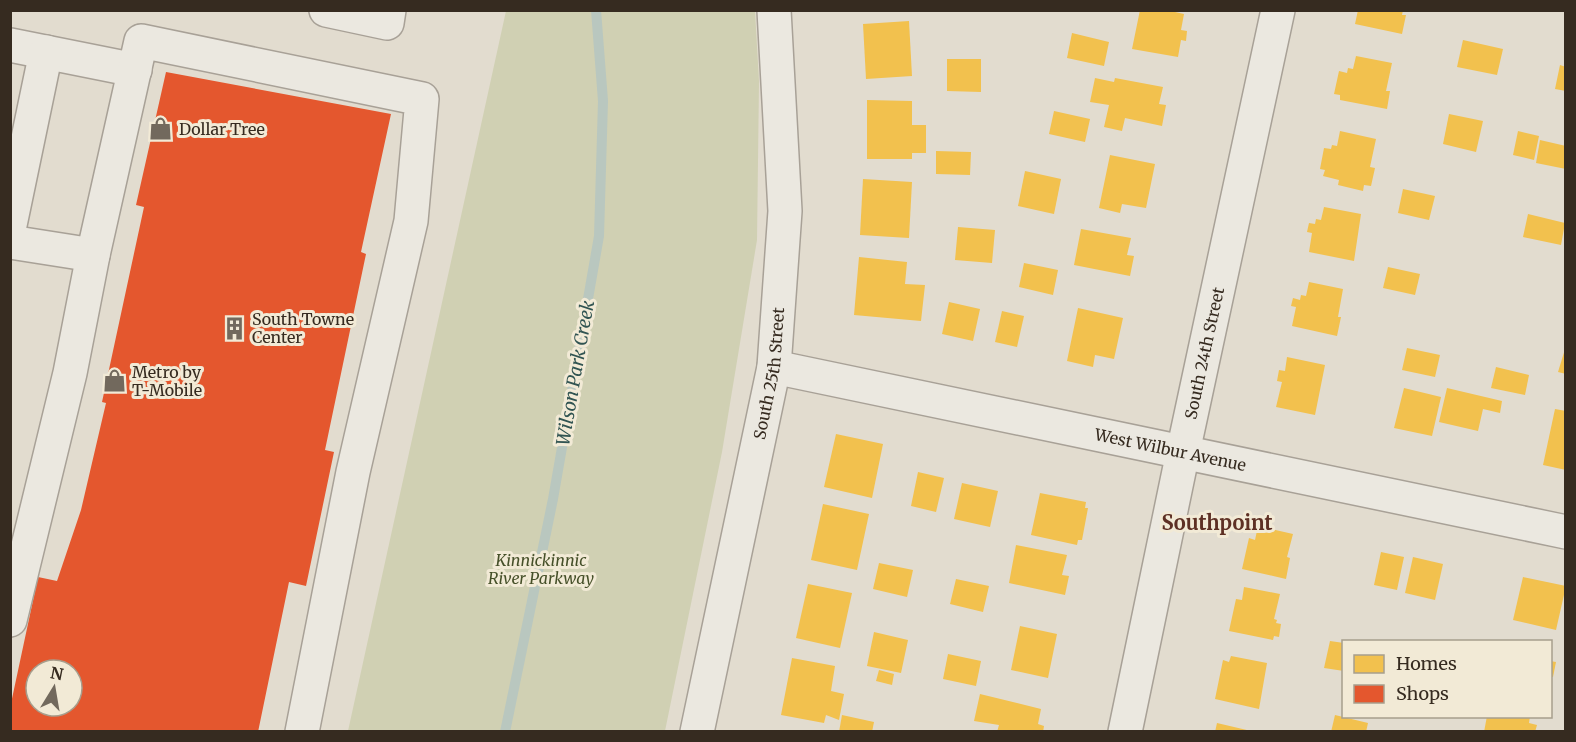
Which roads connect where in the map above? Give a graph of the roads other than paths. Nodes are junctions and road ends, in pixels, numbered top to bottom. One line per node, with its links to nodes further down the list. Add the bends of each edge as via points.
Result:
1 (326, 10): 2 (street, via 387,23)
2 (389, 10)
3 (774, 10): 11 (street, South 25th Street, via 786,210)
4 (1278, 10): 12 (street, South 24th Street)
5 (10, 45): 6 (street)
6 (46, 52): 7 (street); 8 (street)
7 (135, 70): 10 (street); 15 (street, via 141,41 422,99 411,221 353,472)
8 (10, 225)
9 (10, 242): 10 (street)
10 (93, 255): 14 (street, via 70,373)
11 (774, 367): 12 (street, West Wilbur Avenue); 16 (street, South 25th Street)
12 (1183, 452): 13 (street, West Wilbur Avenue); 17 (street, South 24th Street)
13 (1566, 532)
14 (10, 620)
15 (302, 732)
16 (698, 732)
17 (1125, 732)

